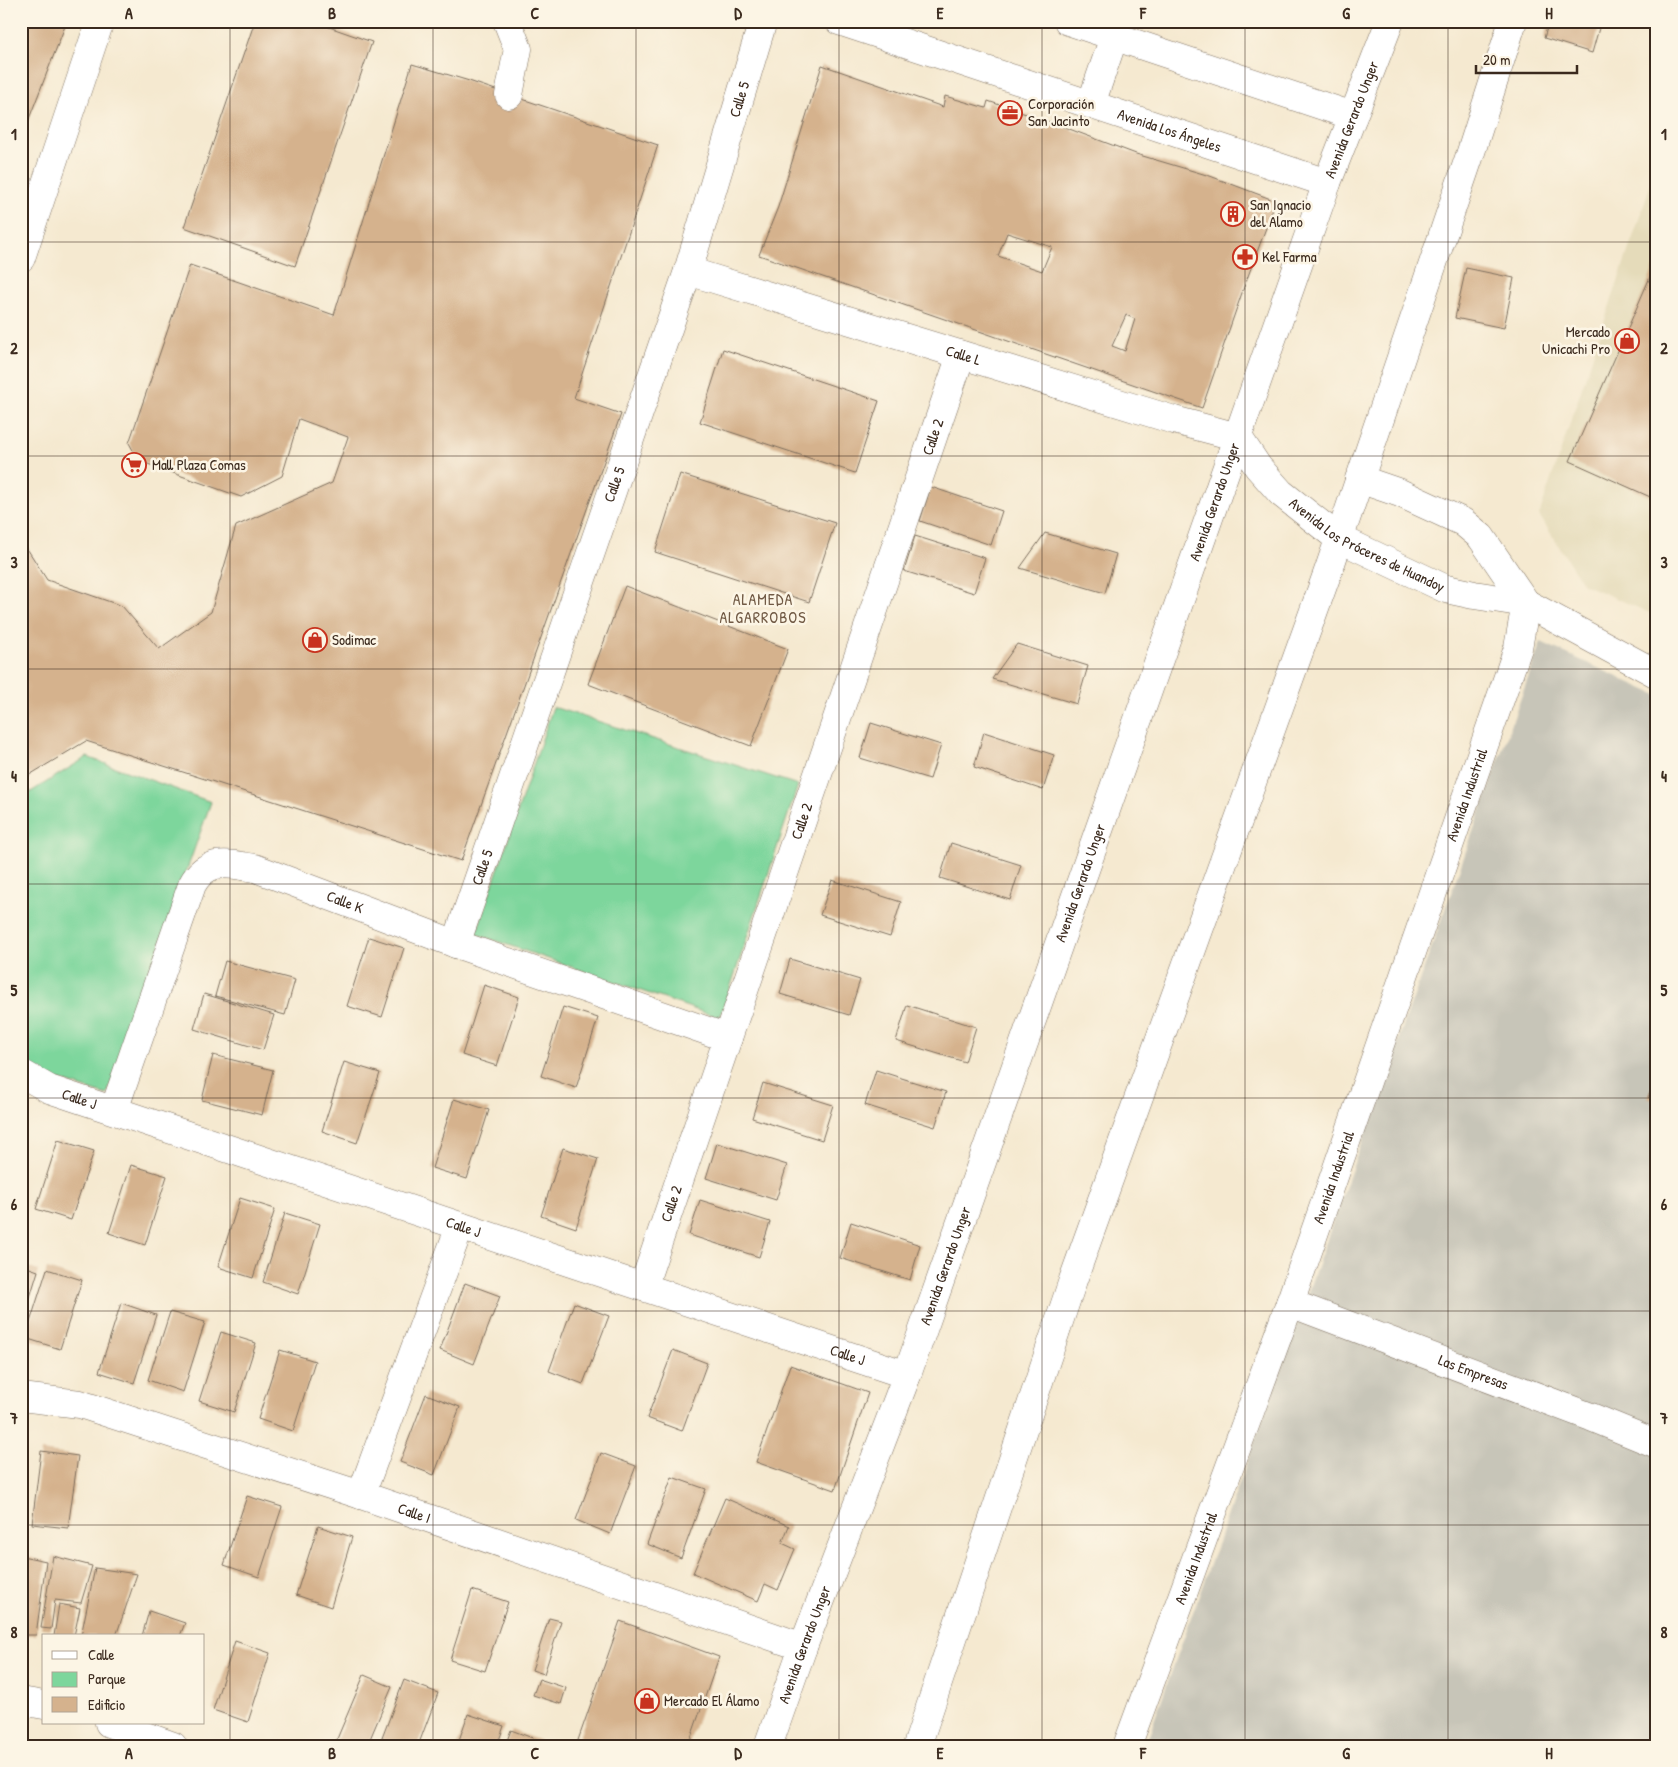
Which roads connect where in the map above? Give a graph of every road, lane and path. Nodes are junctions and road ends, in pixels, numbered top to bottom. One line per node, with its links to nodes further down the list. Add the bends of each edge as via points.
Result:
1 (100, 21): 13 (street)
2 (507, 21): 9 (street, via 518,49)
3 (763, 21): 14 (street, Calle 5)
4 (839, 21): 10 (street, Avenida Los Ángeles)
5 (1068, 21): 8 (street)
6 (1390, 21): 11 (street, Avenida Gerardo Unger)
7 (1513, 21): 17 (street)
8 (1114, 37): 10 (street); 11 (street)
9 (509, 95)
10 (1091, 104): 12 (street, Avenida Los Ángeles)
11 (1353, 116): 12 (street, Avenida Gerardo Unger)
12 (1327, 183): 16 (street, Avenida Gerardo Unger)
13 (21, 258)
14 (688, 271): 15 (street, Calle L); 21 (street, Calle 5)
15 (961, 355): 16 (street, Calle L); 22 (street, Calle 2)
16 (1238, 437): 18 (street, Avenida Los Próceres de Huandoy, via 1281,493); 28 (street, Avenida Gerardo Unger)
17 (1359, 479): 18 (street); 19 (street, Avenida Los Próceres de Huandoy, via 1400,493 1463,522 1482,537)
18 (1350, 544): 19 (street, Avenida Los Próceres de Huandoy, via 1446,589); 40 (street, via 1320,594 1077,1270)
19 (1526, 604): 20 (street, Avenida Los Próceres de Huandoy); 27 (street, Avenida Industrial, via 1518,648)
20 (1657, 674)
21 (456, 944): 22 (street, Calle K); 24 (street, Calle K, via 254,868 226,863 212,865 198,873 192,885)
22 (728, 1038): 26 (street, Calle 2)
23 (21, 1073): 24 (street, Calle J, via 49,1089)
24 (114, 1110): 25 (street, Calle J)
25 (460, 1226): 26 (street, Calle J); 33 (street)
26 (643, 1287): 28 (street, Calle J)
27 (1290, 1303): 32 (street, Las Empresas); 41 (street, Avenida Industrial)
28 (907, 1375): 34 (street, Avenida Gerardo Unger)
29 (21, 1385): 31 (street)
30 (21, 1397): 31 (street, Calle I)
31 (80, 1404): 33 (street, Calle I)
32 (1657, 1444)
33 (361, 1495): 34 (street, Calle I)
34 (803, 1647): 39 (street, Avenida Gerardo Unger)
35 (21, 1701): 36 (street)
36 (42, 1705)
37 (112, 1724): 38 (street)
38 (173, 1746)
39 (768, 1746)
40 (917, 1746)
41 (1127, 1746)

